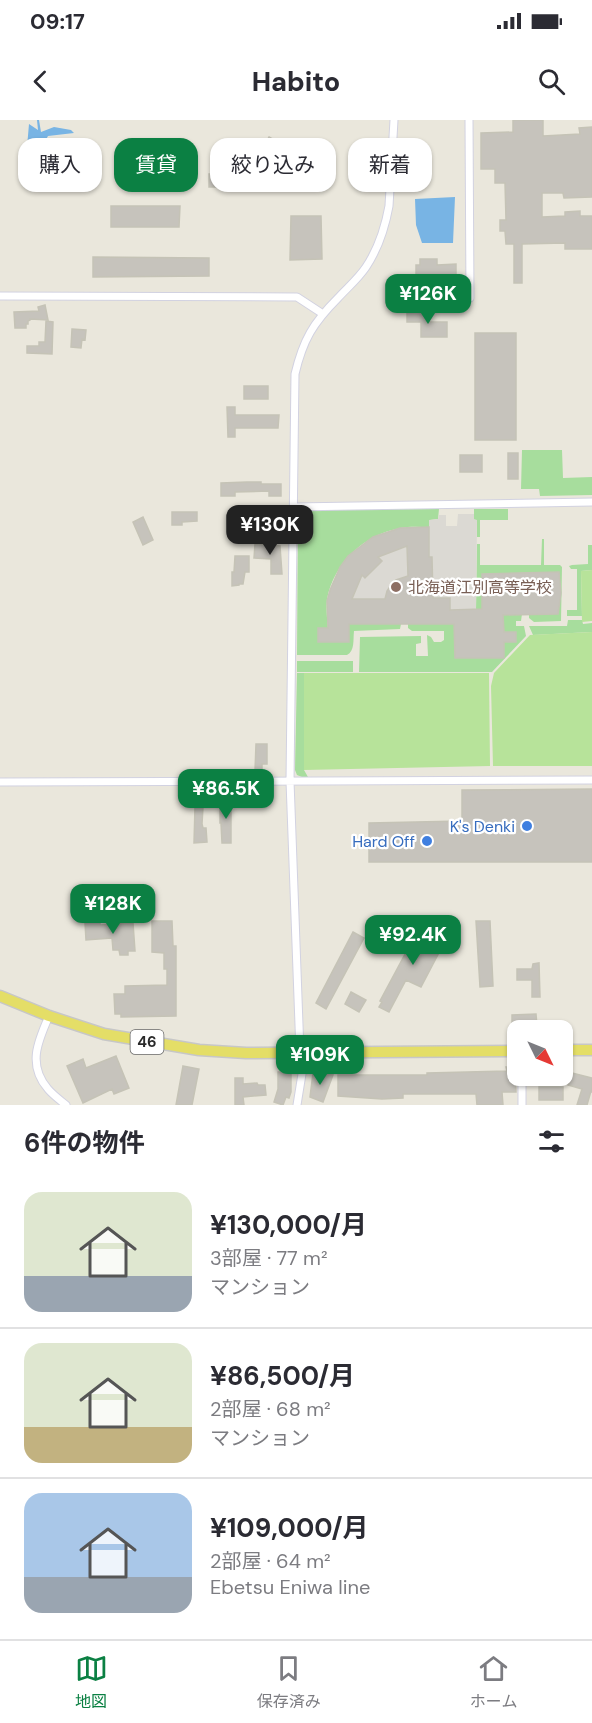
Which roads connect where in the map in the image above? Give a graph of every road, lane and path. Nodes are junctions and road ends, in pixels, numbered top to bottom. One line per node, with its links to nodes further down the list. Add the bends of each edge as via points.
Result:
1 (394, 120): 5 (street, via 389,206 380,240 356,280)
2 (469, 120): 4 (street)
3 (0, 296): 5 (street, via 297,297)
4 (470, 298)
5 (323, 314): 7 (street, via 301,350 295,374)
6 (592, 502): 7 (street)
7 (294, 507): 9 (street)
8 (592, 780): 9 (street)
9 (290, 781): 10 (street); 16 (street)
10 (0, 782)
11 (0, 996): 12 (main road, 46)
12 (49, 1016): 16 (main road, 46, via 104,1034 198,1050); 18 (street, via 37,1043 35,1061 47,1088)
13 (573, 1050): 14 (main road)
14 (592, 1050)
15 (507, 1051): 16 (main road, 46)
16 (300, 1052): 19 (street, via 302,1074)
17 (522, 1086): 20 (street)
18 (66, 1105)
19 (297, 1105)
20 (522, 1105)

